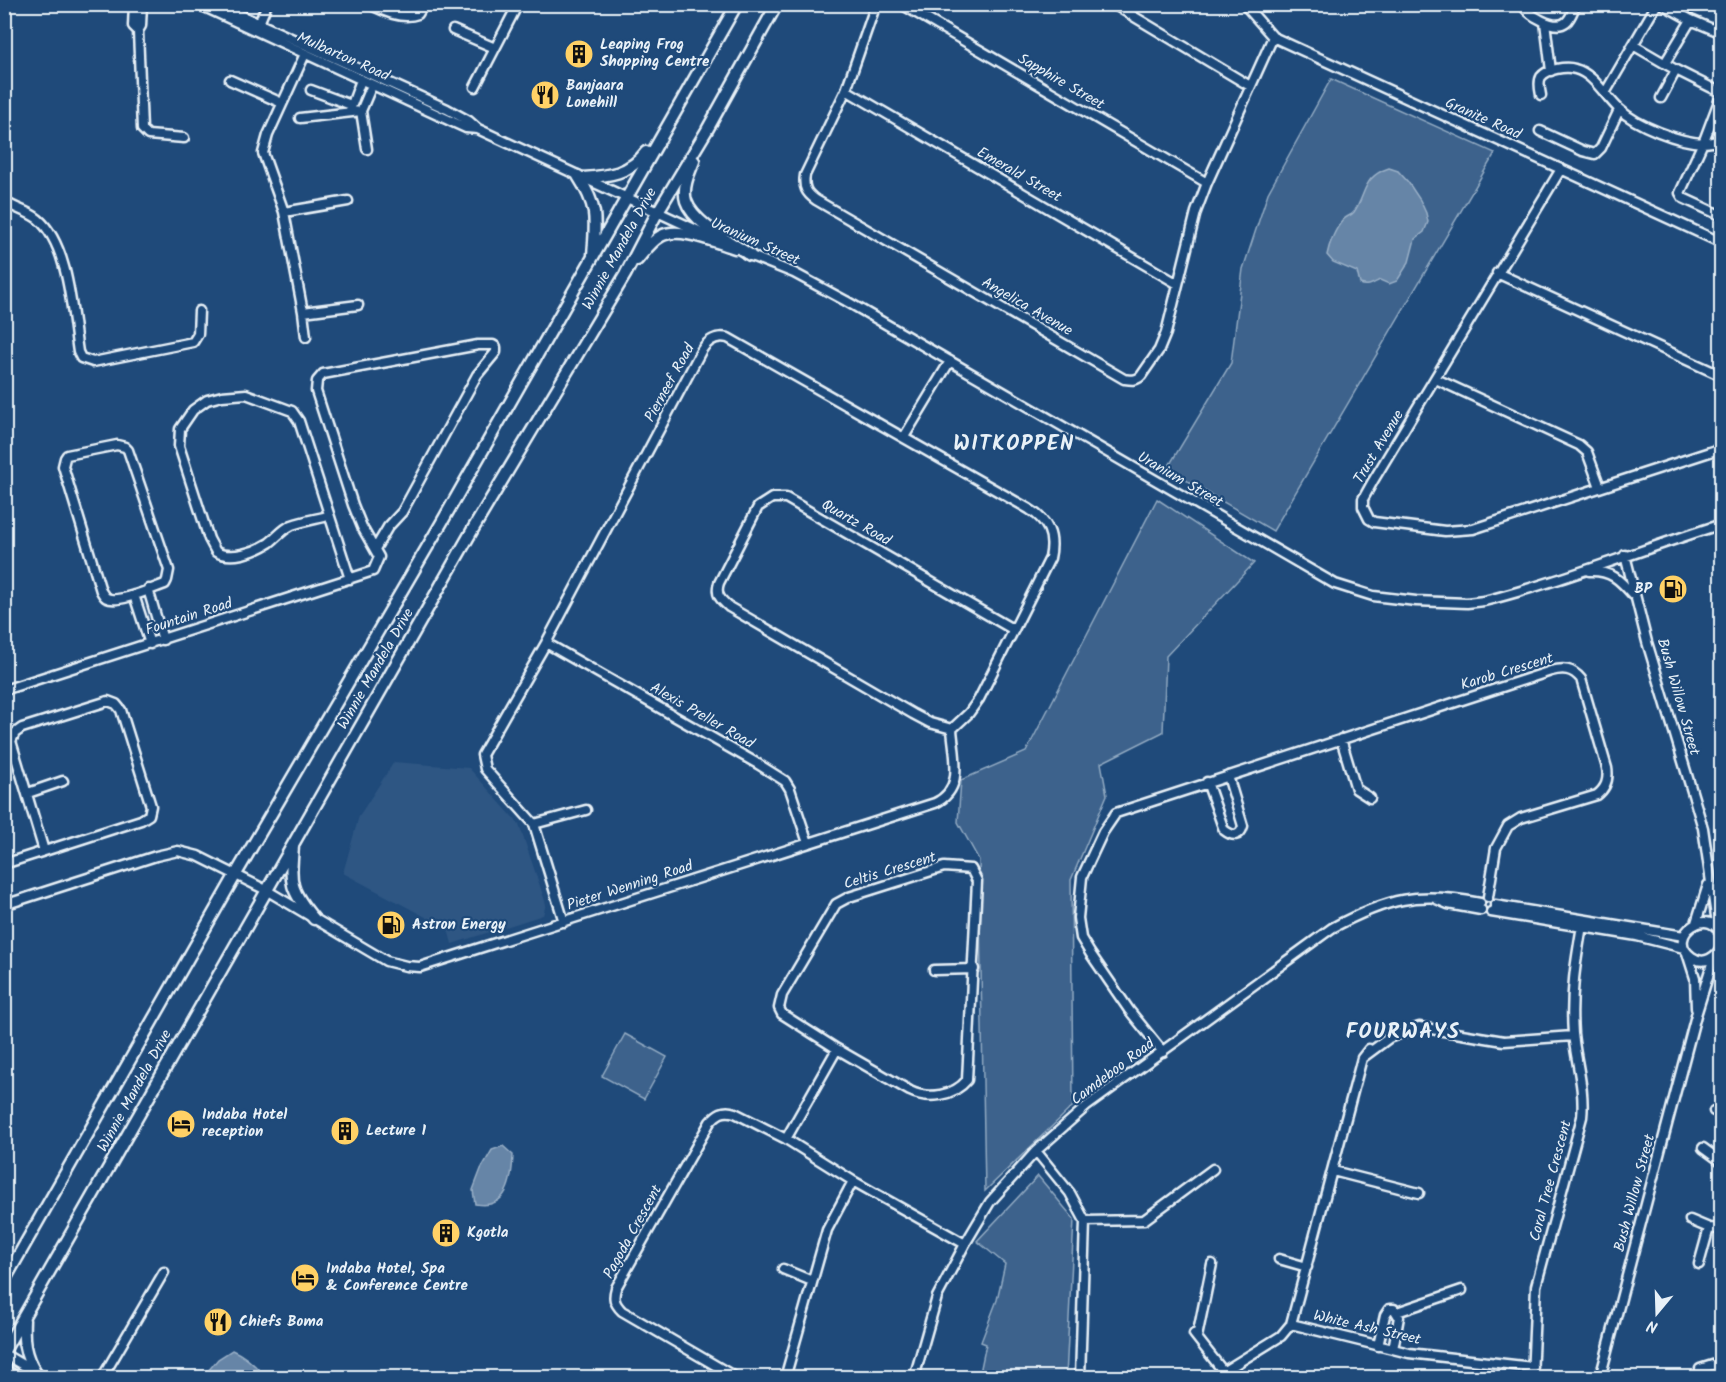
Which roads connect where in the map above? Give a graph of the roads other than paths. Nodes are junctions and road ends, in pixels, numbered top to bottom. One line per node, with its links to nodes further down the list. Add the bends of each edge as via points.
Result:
1 (134, 4): 23 (street, via 133,26)
2 (142, 4): 23 (street)
3 (198, 4): 21 (street, Mulbarton Road)
4 (216, 4): 21 (street, Mulbarton Road)
5 (267, 4): 21 (street)
6 (369, 4): 7 (street, via 409,17 418,14)
7 (424, 4)
8 (518, 4): 27 (street)
9 (736, 4): 48 (main road, Winnie Mandela Drive)
10 (777, 4): 50 (main road, Winnie Mandela Drive)
11 (876, 4): 38 (street, Angelica Avenue)
12 (901, 4): 59 (street, Sapphire Street)
13 (1113, 4): 35 (street)
14 (1244, 4): 25 (street, Granite Road)
15 (1522, 4): 20 (street)
16 (1576, 4): 20 (street, via 1563,24)
17 (1657, 4): 26 (street)
18 (1668, 6): 19 (street)
19 (1691, 20): 24 (street); 29 (street)
20 (1545, 22): 31 (street)
21 (257, 27): 28 (street, Mulbarton Road); 49 (street, Mulbarton Road, via 447,109)
22 (453, 30): 27 (street)
23 (138, 31): 52 (street, via 141,129 148,135)
24 (1722, 33)
25 (1274, 37): 35 (street, Angelica Avenue); 57 (street, Granite Road)
26 (1634, 45): 29 (street); 39 (street)
27 (495, 48): 36 (street)
28 (305, 54): 33 (street, Mulbarton Road); 43 (street)
29 (1665, 63): 30 (street)
30 (1676, 70): 40 (street); 42 (street)
31 (1551, 71): 39 (street, via 1567,67 1579,70); 41 (street, via 1540,78)
32 (230, 80): 43 (street)
33 (362, 80): 34 (street, Mulbarton Road); 44 (street)
34 (372, 85): 46 (street); 49 (street, Mulbarton Road, via 466,128)
35 (1250, 86): 59 (street, Angelica Avenue)
36 (475, 87)
37 (311, 90): 44 (street)
38 (846, 90): 72 (street, Emerald Street); 72 (street, Angelica Avenue, via 806,175 805,189 816,200 1124,379 1138,379 1159,350)
39 (1605, 93): 45 (street)
40 (1722, 93): 54 (street)
41 (1541, 95)
42 (1661, 98)
43 (282, 103): 63 (street, via 263,153)
44 (350, 109): 46 (street); 47 (street)
45 (1619, 110): 51 (street, via 1595,154); 54 (street, via 1673,137)
46 (361, 111): 56 (street)
47 (300, 118)
48 (667, 124): 58 (main road, via 642,158 629,168 610,176); 60 (main road, Winnie Mandela Drive)
49 (478, 129): 58 (street, Mulbarton Road)
50 (707, 130): 64 (main road, Winnie Mandela Drive); 68 (main road, via 690,171 686,200 704,223)
51 (1540, 131)
52 (184, 138)
53 (1717, 141): 54 (street); 55 (street)
54 (1702, 143): 65 (street, via 1680,193)
55 (1722, 146)
56 (367, 149)
57 (1561, 169): 66 (street, Granite Road); 70 (street, Trust Avenue)
58 (580, 177): 60 (street, Mulbarton Road); 69 (main road, via 595,209)
59 (1207, 183): 72 (street, Angelica Avenue)
60 (626, 198): 64 (street, Mulbarton Road); 69 (main road, Winnie Mandela Drive)
61 (4, 201): 74 (street, via 37,219 59,249 78,352 85,361 93,363 193,342 198,334)
62 (348, 201): 63 (street)
63 (284, 212): 75 (street)
64 (657, 213): 67 (street, Uranium Street); 71 (main road, Winnie Mandela Drive)
65 (1722, 216)
66 (1722, 243)
67 (735, 248): 68 (street, Uranium Street); 71 (main road, via 670,233 655,240)
68 (750, 255): 77 (street, Uranium Street, via 794,273)
69 (592, 258): 110 (main road, Winnie Mandela Drive)
70 (1497, 273): 78 (street); 79 (street, Trust Avenue)
71 (625, 275): 106 (main road, Winnie Mandela Drive, via 473,529)
72 (1178, 284)
73 (358, 305): 75 (street)
74 (199, 311)
75 (303, 312): 76 (street)
76 (306, 337)
77 (950, 362): 80 (street); 87 (street, Uranium Street, via 1343,588 1373,596 1467,603 1495,599)
78 (1722, 376)
79 (1436, 379): 82 (street, via 1579,445 1587,452); 82 (street, Trust Avenue, via 1363,499 1369,519 1445,531 1473,529)
80 (904, 437): 92 (street, Pierneef Road, via 1046,523 1053,540 1050,558); 94 (street, Pierneef Road, via 728,338 713,339 701,351)
81 (1722, 448): 82 (street, Trust Avenue)
82 (1600, 487)
83 (328, 516): 83 (street, via 299,421 292,411 246,394 222,396 200,404 180,429 179,446 216,552 228,556 254,549 292,525); 88 (street)
84 (1722, 524): 86 (street, Uranium Street)
85 (375, 549): 85 (street, via 353,505 316,391 317,381 323,374 493,345 496,352 473,383 402,513); 88 (street, Fountain Road, via 379,557 373,571)
86 (1625, 555): 87 (street, Uranium Street); 91 (street, Bush Willow Street)
87 (1582, 572): 91 (street, via 1615,575)
88 (350, 579): 93 (street, Fountain Road)
89 (148, 589): 90 (street); 90 (street, via 165,584 169,570 128,450 117,445 67,456 63,471 101,591 111,600); 93 (street)
90 (134, 595): 95 (street)
91 (1636, 597): 111 (street, Bush Willow Street, via 1703,828)
92 (1014, 630): 97 (street, Pierneef Road, via 974,707); 97 (street, Quartz Road, via 796,504 780,497 758,507 719,583 719,597 729,607 913,714)
93 (163, 640): 95 (street, Fountain Road)
94 (546, 642): 105 (street, Pierneef Road, via 482,755 485,769); 107 (street, Alexis Preller Road, via 785,781)
95 (150, 644): 96 (street, Fountain Road)
96 (4, 690)
97 (952, 729): 107 (street, Pieter Wenning Road, via 956,782 945,798)
98 (1341, 740): 99 (street, Karob Crescent); 103 (street, via 1356,789); 113 (street, Karob Crescent, via 1551,671 1567,669 1581,679 1608,781 1597,795 1521,818 1508,826 1496,848)
99 (1228, 776): 101 (street, Karob Crescent); 101 (street, via 1243,826 1237,835 1224,830)
100 (63, 781): 102 (street)
101 (1207, 782): 130 (street, Karob Crescent, via 1116,813 1093,851 1081,885 1081,938)
102 (28, 793): 108 (street); 108 (street, via 11,741 15,733 108,701 116,704 151,806 149,815)
103 (1370, 798)
104 (586, 810): 105 (street)
105 (534, 824): 118 (street, Pierneef Road)
106 (293, 843): 112 (main road, Winnie Mandela Drive); 117 (main road, via 290,879 299,902)
107 (808, 843): 118 (street, Pieter Wenning Road)
108 (44, 851): 109 (street)
109 (4, 864)
110 (236, 874): 112 (street, Pieter Wenning Road); 114 (street, Pieter Wenning Road, via 178,851); 150 (main road, Winnie Mandela Drive)
111 (1709, 882): 119 (street, Bush Willow Street); 121 (street, Bush Willow Street)
112 (266, 891): 117 (street, Pieter Wenning Road); 154 (main road, Winnie Mandela Drive)
113 (1488, 897): 115 (street); 116 (street, via 1493,899)
114 (4, 905)
115 (1481, 906): 116 (street, via 1486,913); 130 (street, Camdeboo Road, via 1421,897 1364,910 1332,928)
116 (1493, 909): 120 (street)
117 (314, 919): 118 (street, Pieter Wenning Road, via 386,961 414,967)
118 (564, 922)
119 (1696, 923): 121 (street, via 1708,923); 122 (street)
120 (1582, 924): 122 (street); 123 (street); 128 (street, Coral Tree Crescent, via 1571,996)
121 (1721, 935)
122 (1684, 936): 123 (street, Bush Willow Street)
123 (1686, 950): 124 (street, via 1703,961); 127 (street, Bush Willow Street, via 1695,978)
124 (1719, 951): 127 (street, Bush Willow Street)
125 (974, 969): 126 (street); 129 (street, Celtis Crescent, via 967,1080 962,1086 939,1095 922,1096); 129 (street, Celtis Crescent, via 977,881 971,869 931,870 842,900 831,910 782,995 779,1008 782,1014)
126 (934, 970)
127 (1696, 1015): 173 (street, Bush Willow Street)
128 (1573, 1036): 136 (street, via 1504,1041 1419,1027 1389,1038 1362,1058); 160 (street, Coral Tree Crescent, via 1583,1096 1582,1117 1536,1286)
129 (837, 1049): 131 (street)
130 (1162, 1052): 133 (street, Camdeboo Road, via 1088,1106)
131 (786, 1139): 137 (street); 167 (street, Pagoda Crescent, via 735,1113 717,1114 616,1288 615,1304 622,1311)
132 (1703, 1148): 134 (street)
133 (1036, 1151): 140 (street, via 1070,1193); 143 (street, Camdeboo Road, via 990,1203)
134 (1722, 1162)
135 (1213, 1169): 140 (street, via 1144,1220)
136 (1333, 1172): 138 (street); 147 (street)
137 (854, 1181): 143 (street); 151 (street, via 827,1230)
138 (1419, 1193)
139 (1690, 1220): 141 (street)
140 (1085, 1221): 170 (street)
141 (1709, 1228): 142 (street); 146 (street)
142 (1722, 1229)
143 (965, 1244): 169 (street, Camdeboo Road, via 937,1298)
144 (1279, 1259): 147 (street)
145 (1212, 1264): 163 (street, via 1195,1335)
146 (1699, 1264)
147 (1307, 1267): 155 (street)
148 (783, 1269): 151 (street)
149 (164, 1272): 166 (street)
150 (4, 1281)
151 (812, 1281): 168 (street)
152 (1462, 1290): 153 (street)
153 (1397, 1312): 156 (street, via 1389,1309 1386,1313); 157 (street)
154 (24, 1316): 158 (main road, Winnie Mandela Drive); 164 (main road, via 25,1354)
155 (1291, 1324): 156 (street, White Ash Street); 163 (street, White Ash Street, via 1281,1336)
156 (1378, 1346): 157 (street, White Ash Street)
157 (1393, 1349): 160 (street, White Ash Street)
158 (4, 1353): 164 (street)
159 (1722, 1362): 162 (street)
160 (1533, 1367): 172 (street, Coral Tree Crescent)
161 (4, 1369): 165 (street)
162 (1700, 1369)
163 (1223, 1371): 171 (street, White Ash Street)
164 (40, 1375)
165 (19, 1377)
166 (102, 1377)
167 (737, 1377)
168 (785, 1377)
169 (914, 1377)
170 (1080, 1377)
171 (1213, 1377)
172 (1532, 1377)
173 (1600, 1377)

